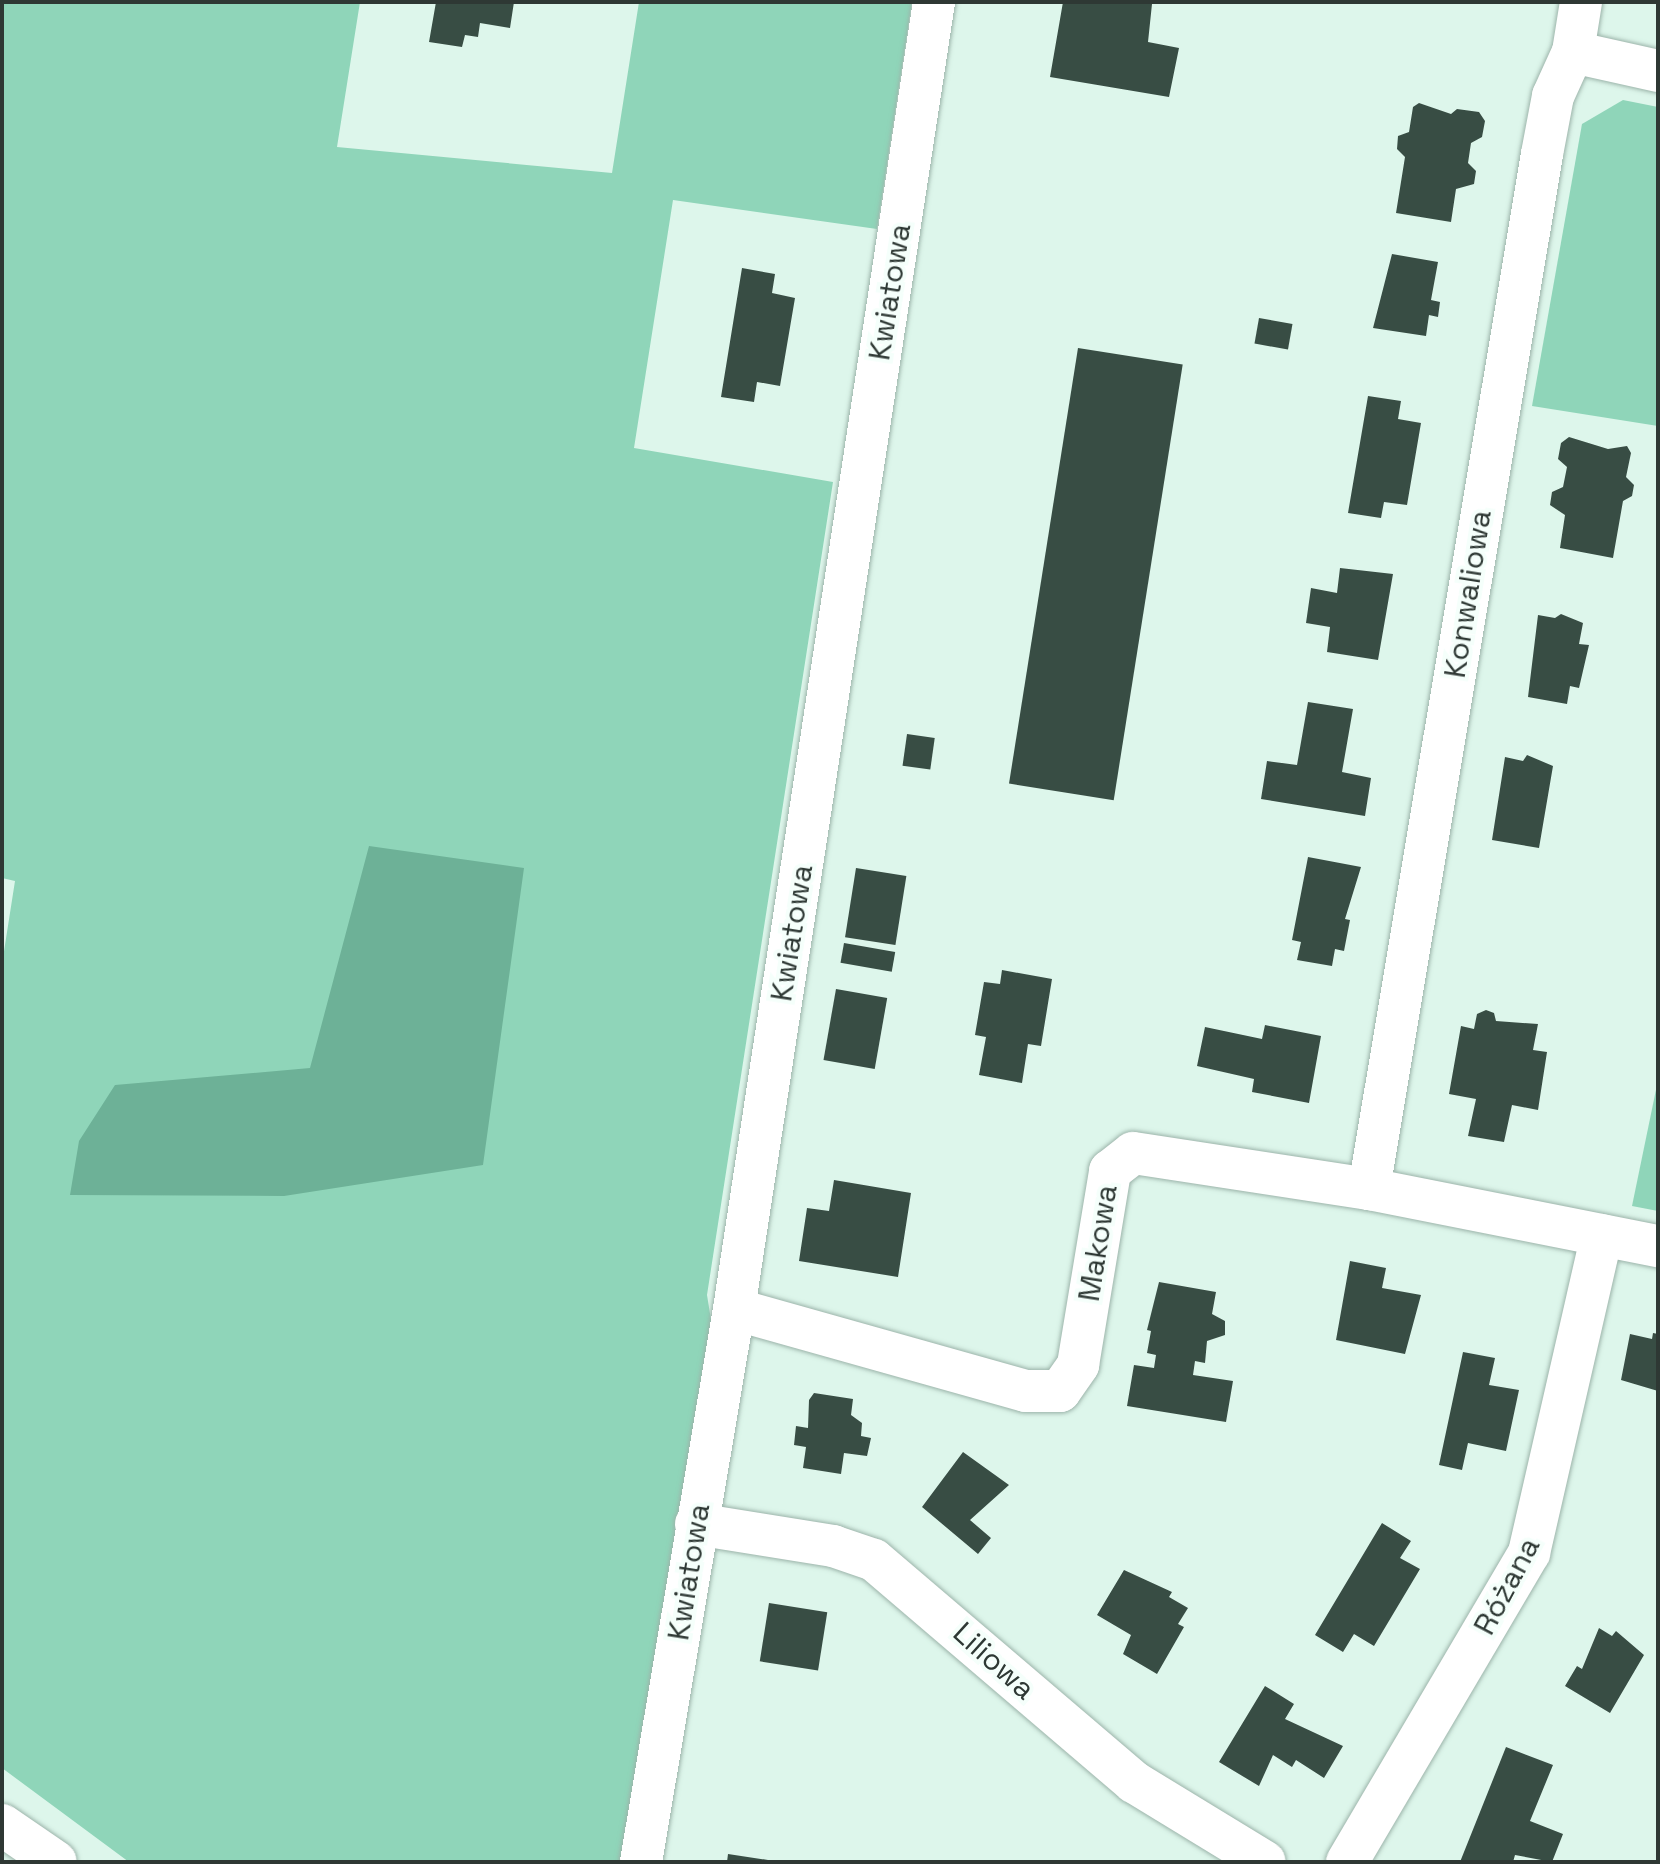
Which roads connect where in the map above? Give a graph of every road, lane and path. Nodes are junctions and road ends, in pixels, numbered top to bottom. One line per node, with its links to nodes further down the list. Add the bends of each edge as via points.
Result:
1 (934, 2): 8 (street, Kwiatowa)
2 (1581, 2): 3 (street, Konwaliowa)
3 (1573, 52): 4 (street); 5 (street, Konwaliowa, via 1553,96 1542,154)
4 (1658, 71)
5 (1369, 1189): 6 (street, Makowa); 8 (street, Makowa, via 1146,1153 1118,1159 1110,1171 1078,1365 1060,1391 1044,1394)
6 (1602, 1235): 7 (street, Makowa); 14 (street, Różana, via 1529,1553)
7 (1658, 1246)
8 (734, 1309): 9 (street, Kwiatowa)
9 (696, 1524): 12 (street, Kwiatowa); 13 (street, Liliowa, via 833,1546 874,1560 1134,1782)
10 (2, 1825): 11 (street)
11 (56, 1862)
12 (641, 1862)
13 (1265, 1862)
14 (1347, 1862)

